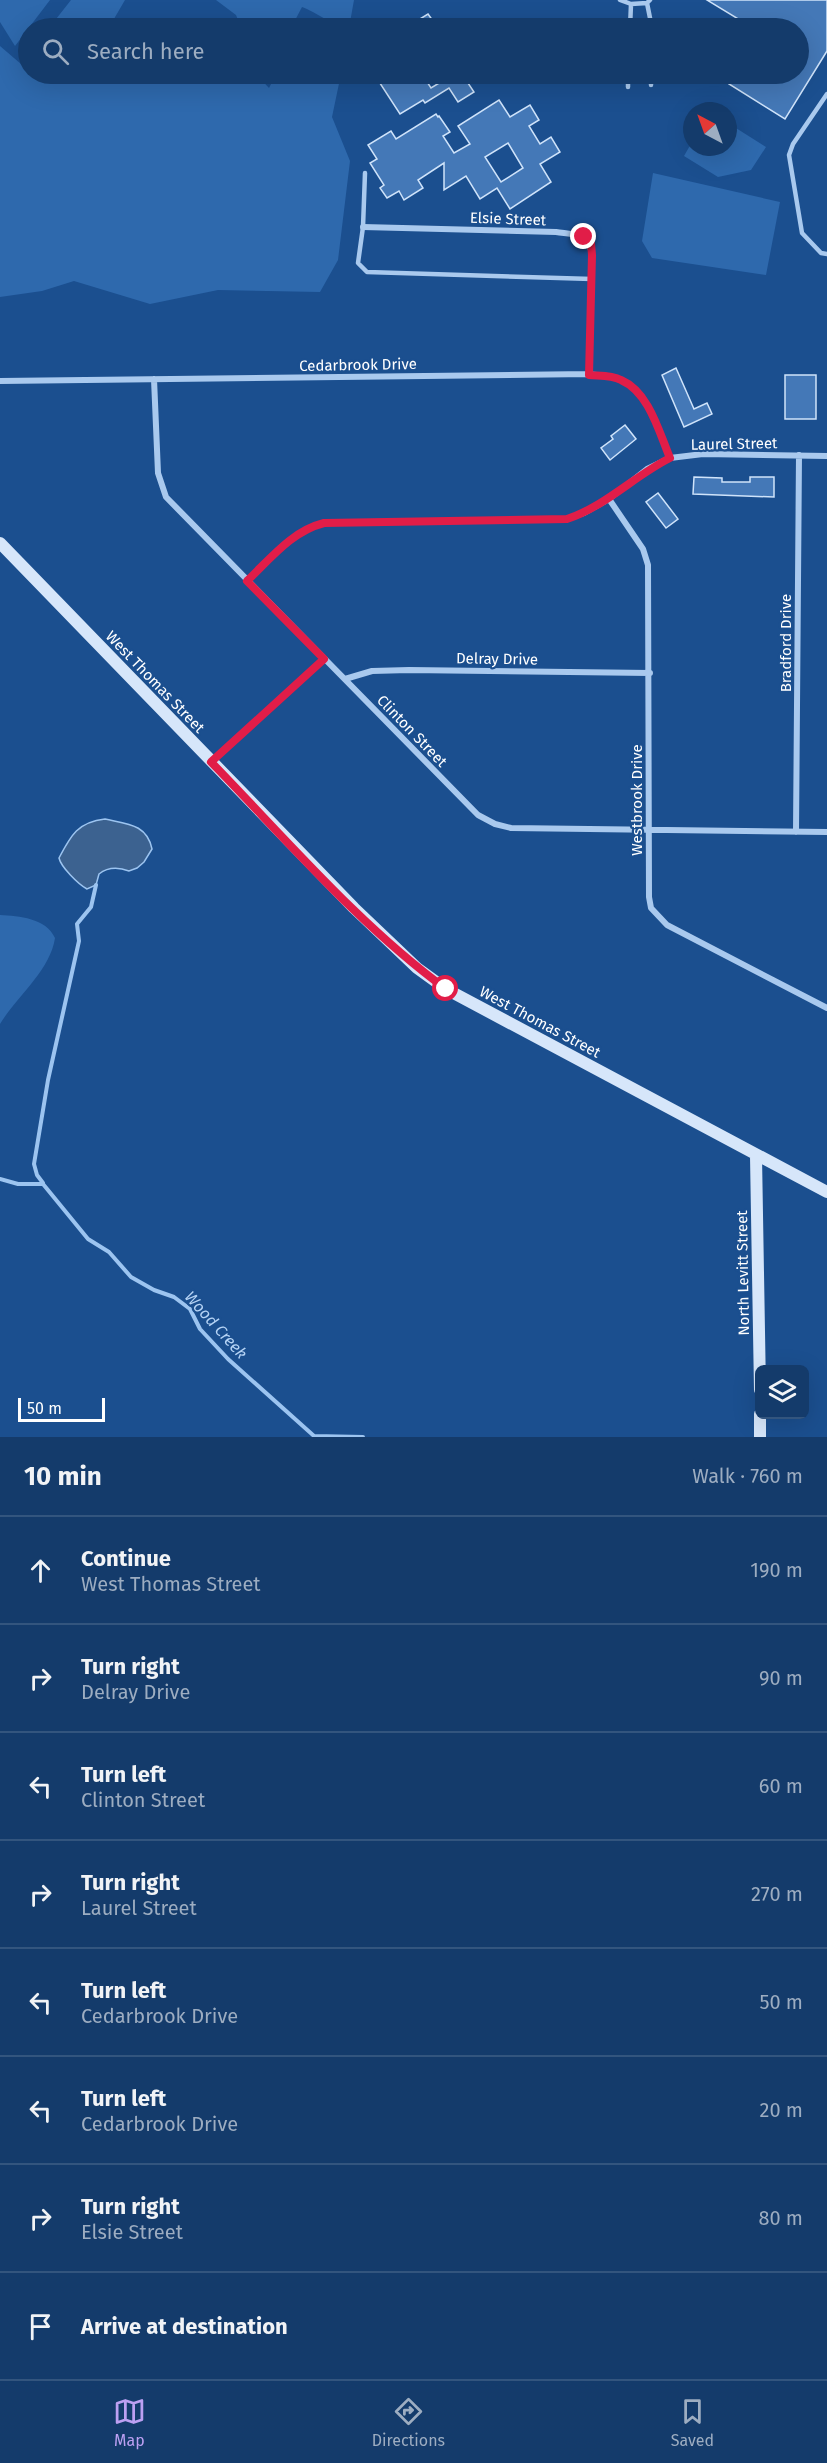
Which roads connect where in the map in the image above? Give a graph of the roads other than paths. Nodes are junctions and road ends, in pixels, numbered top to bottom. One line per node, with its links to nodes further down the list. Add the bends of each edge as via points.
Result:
1 (620, 0): 3 (lane)
2 (648, 2): 3 (lane); 5 (lane)
3 (632, 4): 4 (lane)
4 (631, 18)
5 (650, 18)
6 (827, 94): 9 (lane, via 789,155 802,233 821,254)
7 (365, 173): 8 (lane)
8 (363, 226): 10 (street, Elsie Street, via 578,235 591,243); 10 (lane, via 358,262 367,272)
9 (827, 254)
10 (592, 279): 11 (street, Elsie Street)
11 (589, 375): 12 (street, Cedarbrook Drive); 16 (street, Cedarbrook Drive, via 613,377 630,385 650,410)
12 (154, 379): 13 (street, Cedarbrook Drive); 19 (street, Clinton Street, via 158,473 166,497)
13 (0, 381)
14 (799, 455): 15 (street, Laurel Street); 16 (street, Laurel Street, via 703,454); 25 (street, Bradford Drive)
15 (827, 456)
16 (670, 458): 17 (street, Laurel Street, via 647,469)
17 (609, 499): 19 (street, Laurel Street, via 584,513 553,521 324,523 295,536); 21 (street, Westbrook Drive, via 648,565)
18 (0, 543): 23 (street, West Thomas Street)
19 (247, 581): 20 (street, Clinton Street)
20 (324, 659): 22 (street, Clinton Street); 23 (street)
21 (650, 673): 22 (street, Delray Drive, via 400,670 372,671); 24 (street, Westbrook Drive)
22 (345, 679): 24 (street, Clinton Street, via 478,815 495,824 511,828)
23 (211, 762): 28 (street, West Thomas Street, via 354,908 417,968 446,989)
24 (648, 830): 25 (street, Clinton Street); 27 (street, Westbrook Drive, via 649,897 658,918)
25 (796, 832): 26 (street, Clinton Street)
26 (827, 832)
27 (827, 1008)
28 (756, 1156): 29 (street, West Thomas Street); 30 (street, North Levitt Street)
29 (827, 1192)
30 (759, 1365)
31 (760, 1419): 32 (street)
32 (760, 1437)

